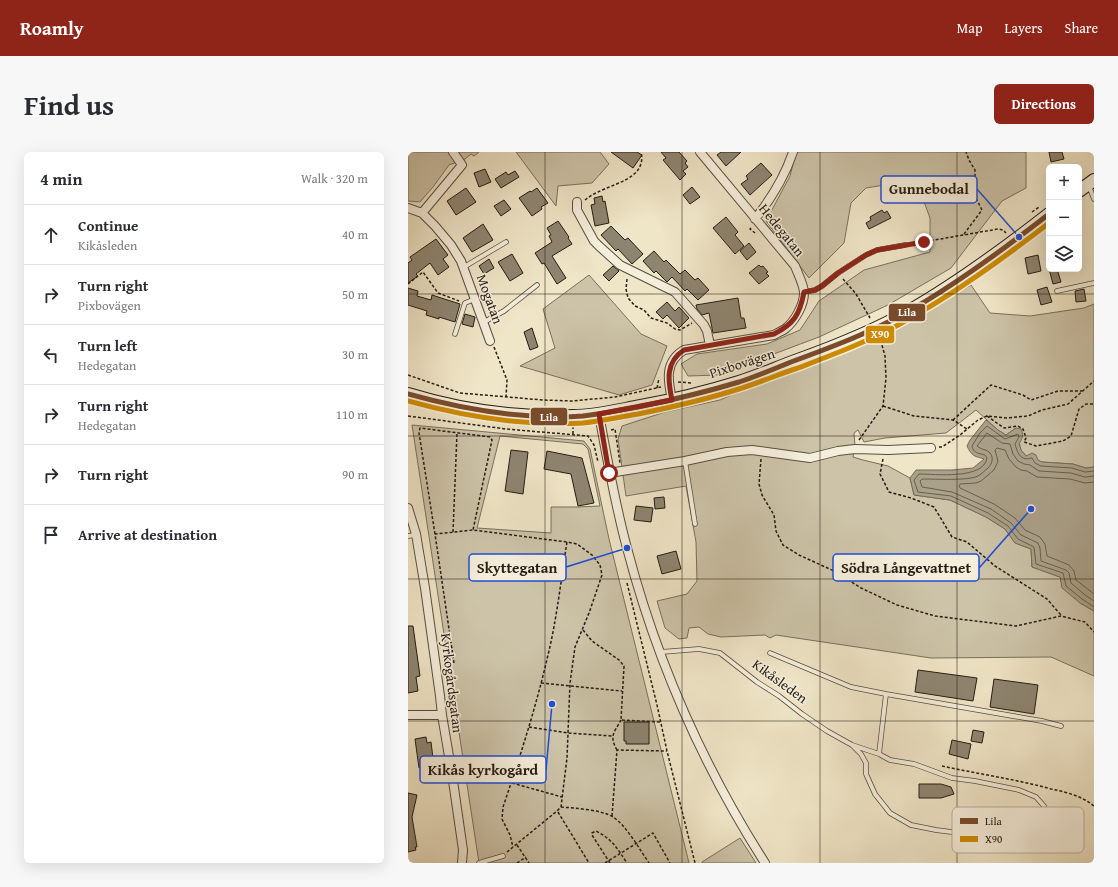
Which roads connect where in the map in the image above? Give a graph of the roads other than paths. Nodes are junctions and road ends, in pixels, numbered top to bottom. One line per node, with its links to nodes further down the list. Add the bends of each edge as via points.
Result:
1 (453, 152): 8 (street, via 462,165)
2 (700, 152): 10 (street, Hedegatan)
3 (793, 152): 10 (street, via 783,177)
4 (1087, 185): 5 (lane)
5 (1094, 199)
6 (577, 202): 22 (street, via 577,210 594,240 620,265 675,292 704,325)
7 (408, 208): 8 (street, Mogatan)
8 (422, 213): 13 (street, Mogatan, via 452,245)
9 (1046, 216): 24 (street, Pixbovägen, via 981,266 907,312 875,328 739,382)
10 (755, 219): 17 (street, Hedegatan, via 795,266)
11 (506, 242): 13 (lane, Mogatan)
12 (905, 245): 17 (lane, via 877,250 855,261 822,286)
13 (464, 267): 18 (street, Mogatan)
14 (1094, 283): 16 (lane)
15 (538, 285): 19 (lane, via 504,311)
16 (1057, 291)
17 (804, 292): 22 (street, via 800,310 785,329 769,336)
18 (476, 299): 19 (street, Mogatan); 20 (lane, via 465,303)
19 (484, 322): 21 (street, Mogatan)
20 (455, 334)
21 (490, 341)
22 (710, 345): 24 (street, via 684,350 672,360 668,380)
23 (408, 394): 25 (street, Pixbovägen, via 439,403 495,412 565,416)
24 (672, 400): 25 (street, Pixbovägen)
25 (599, 414): 28 (street)
26 (931, 448): 27 (street, via 861,449 838,451 810,458 752,450 727,452)
27 (685, 461): 28 (street); 30 (lane)
28 (609, 473): 32 (street, via 627,548)
29 (408, 508): 31 (street, Kyrkogårdsgatan)
30 (695, 524)
31 (412, 535): 36 (street, Kyrkogårdsgatan, via 432,635)
32 (661, 652): 38 (lane, Kikåsleden, via 699,649 720,653 802,714); 45 (street, via 705,756 743,829)
33 (770, 652): 34 (lane, via 851,686)
34 (886, 694): 37 (lane); 39 (lane)
35 (408, 715): 36 (street)
36 (442, 715): 43 (street, Kyrkogårdsgatan, via 463,850)
37 (1061, 726)
38 (852, 745): 39 (lane, Kikåsleden); 41 (lane, Kikåsleden, via 866,763 866,774 875,794 890,813 911,825)
39 (879, 754): 40 (lane, Kikåsleden, via 890,760 914,764 952,778 1012,789 1036,798)
40 (1044, 807)
41 (952, 832)
42 (503, 856): 44 (lane)
43 (462, 863)
44 (480, 863)
45 (765, 863)

